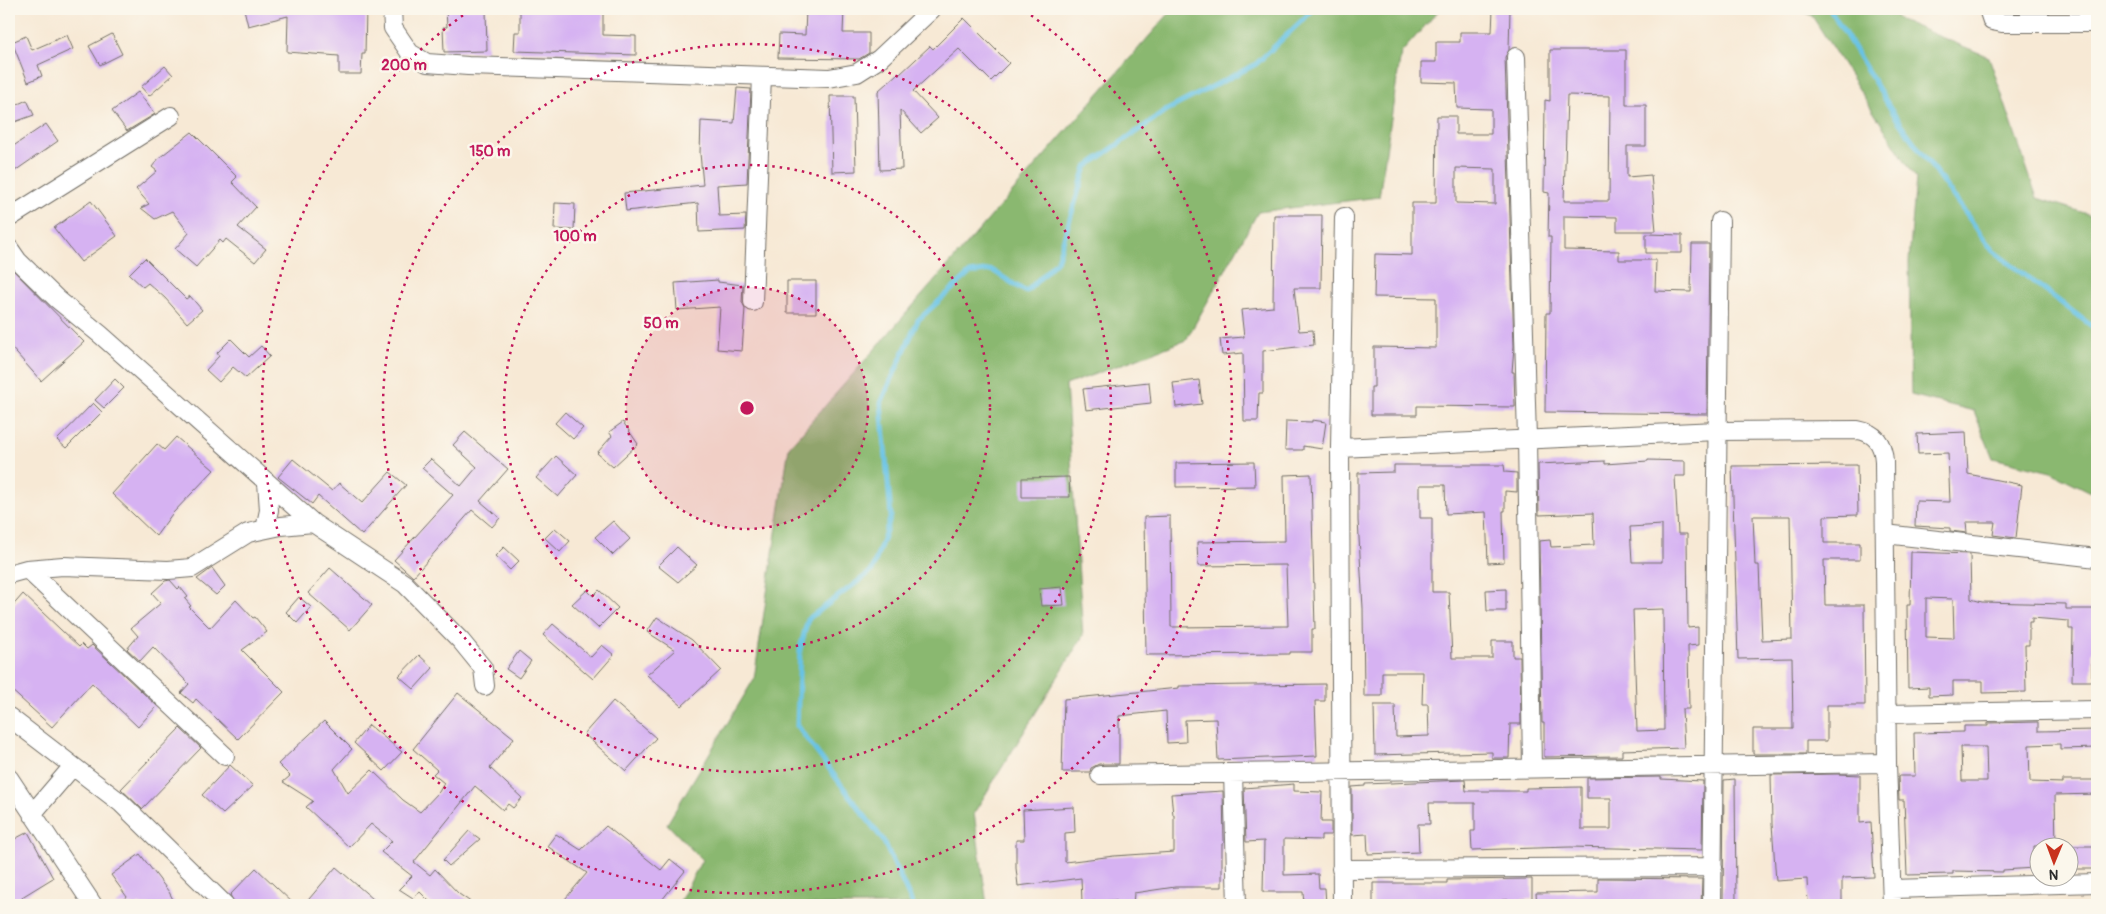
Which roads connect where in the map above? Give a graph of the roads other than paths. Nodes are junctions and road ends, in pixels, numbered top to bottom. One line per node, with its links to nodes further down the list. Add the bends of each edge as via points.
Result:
1 (392, 9): 6 (street, via 392,28 410,52 427,63)
2 (932, 9): 6 (street, via 879,59 857,73 829,78)
3 (1988, 9): 4 (street, via 1992,20 2002,23)
4 (2097, 22)
5 (1516, 57): 14 (street)
6 (762, 76): 12 (street)
7 (171, 116): 9 (street)
8 (1344, 217): 15 (street)
9 (9, 218)
10 (1720, 220): 13 (street)
11 (9, 248): 16 (street, via 56,298)
12 (753, 302)
13 (1717, 431): 14 (street); 19 (street, via 1868,432 1878,439 1884,450); 30 (street)
14 (1527, 438): 15 (street); 31 (street)
15 (1340, 448): 32 (street)
16 (267, 482): 17 (street); 18 (street, via 269,510)
17 (313, 523): 18 (street); 23 (street, via 405,584 483,668)
18 (265, 529): 21 (street, via 248,533 192,568 63,566)
19 (1885, 534): 20 (street); 25 (street)
20 (2097, 558)
21 (27, 569): 22 (street); 27 (street)
22 (9, 574)
23 (485, 686)
24 (2097, 710): 25 (street)
25 (1888, 714): 28 (street)
26 (9, 717): 29 (street)
27 (225, 756)
28 (1887, 763): 30 (street); 40 (street)
29 (73, 766): 36 (street); 42 (street, via 121,803)
30 (1714, 766): 31 (street); 37 (street)
31 (1532, 768): 32 (street)
32 (1343, 771): 33 (street); 38 (street)
33 (1233, 773): 34 (street); 43 (street)
34 (1100, 775)
35 (9, 778): 36 (street)
36 (32, 814): 41 (street)
37 (1712, 867): 38 (street); 45 (street)
38 (1341, 869): 44 (street)
39 (2097, 883): 40 (street)
40 (1892, 897)
41 (93, 905)
42 (225, 905)
43 (1237, 905)
44 (1342, 905)
45 (1712, 905)

